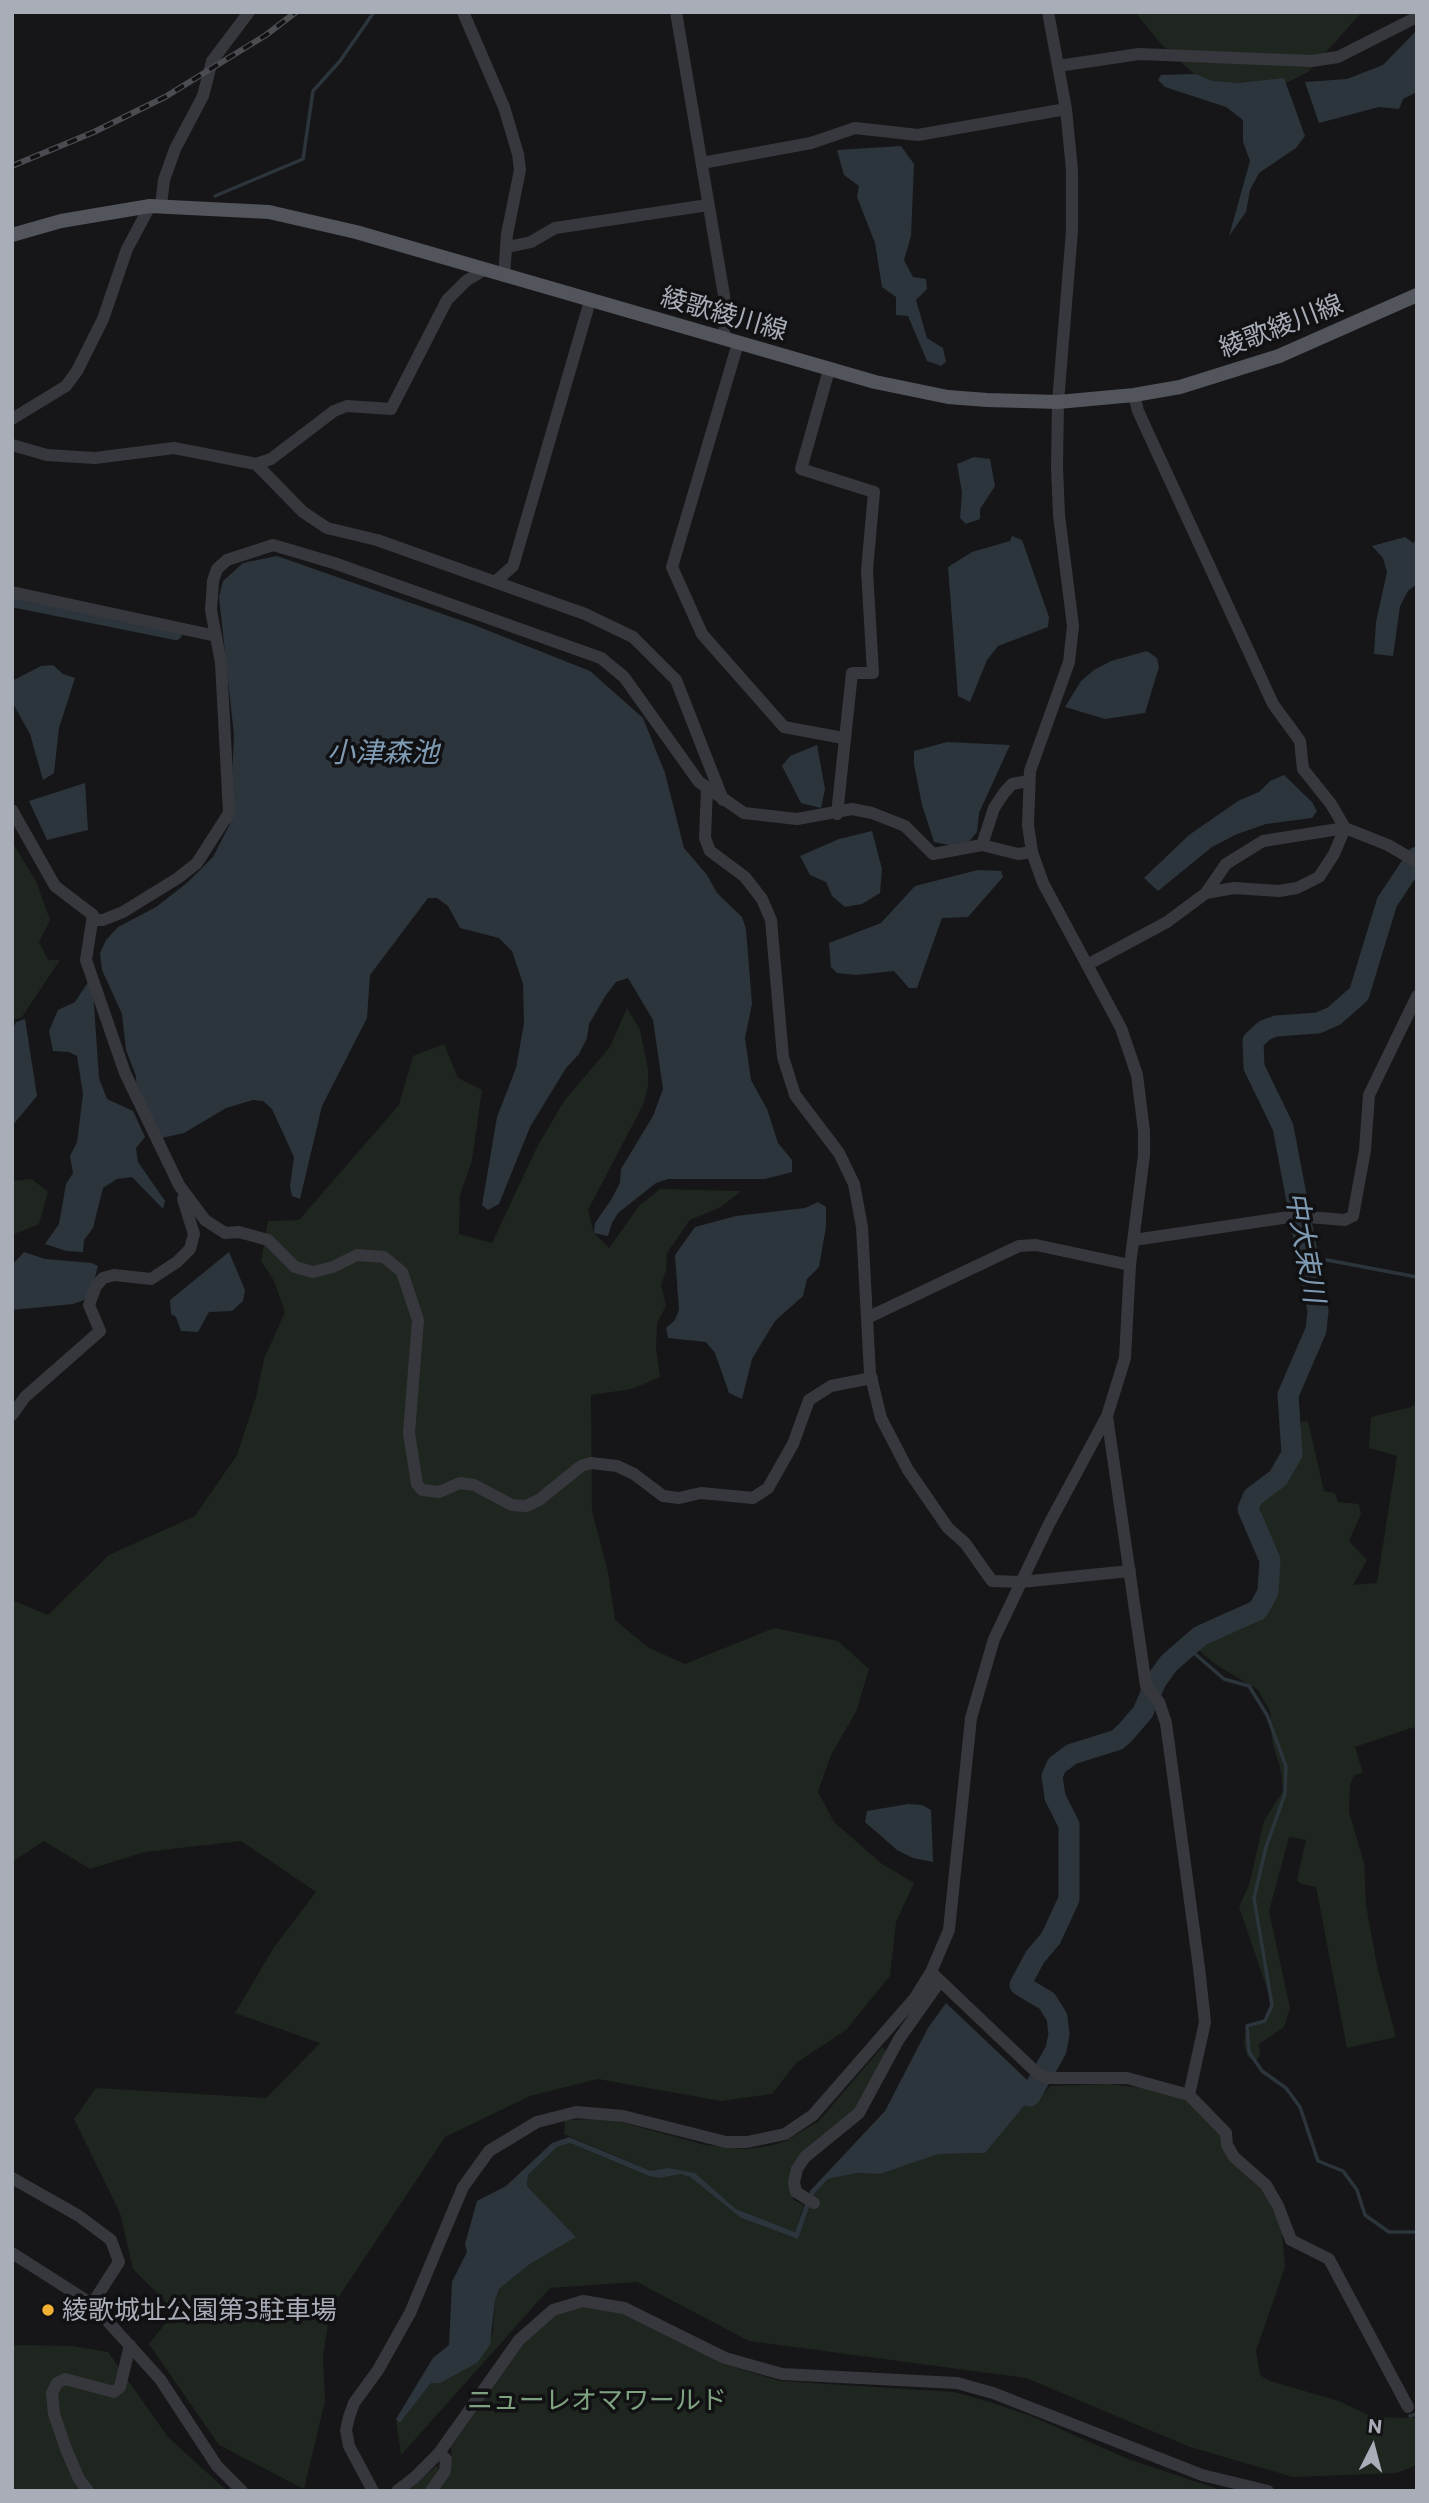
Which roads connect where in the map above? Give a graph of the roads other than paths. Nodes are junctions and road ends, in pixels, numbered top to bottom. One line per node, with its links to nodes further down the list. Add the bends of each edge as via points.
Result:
1 (463, 12): 12 (street, via 504,107 518,153 520,170)
2 (676, 12): 8 (street)
3 (1048, 12): 6 (street)
4 (244, 14): 9 (street, via 212,61 203,96 174,149)
5 (1417, 17): 6 (street, via 1338,57 1312,61 1139,54)
6 (1058, 66): 7 (street)
7 (1066, 109): 8 (street, via 918,135 855,128 811,143); 21 (street, via 1072,231)
8 (702, 163): 10 (street)
9 (155, 205): 11 (main road, 綾歌綾川線, via 61,221); 13 (main road, 綾歌綾川線, via 282,215); 22 (street, via 127,249 103,319 77,372 66,386)
10 (708, 205): 12 (street, via 555,228 531,242); 17 (street, via 727,313)
11 (12, 235)
12 (508, 247): 14 (street)
13 (484, 270): 14 (main road, 綾歌綾川線); 24 (street, via 447,300 391,409 348,407 334,411 271,459)
14 (504, 276): 16 (main road, 綾歌綾川線)
15 (1417, 295): 20 (main road, 綾歌綾川線, via 1279,356 1217,377)
16 (590, 301): 17 (main road, 綾歌綾川線); 25 (street, via 513,566)
17 (723, 339): 18 (main road, 綾歌綾川線)
18 (738, 344): 19 (main road, 綾歌綾川線); 28 (street, via 672,567 702,634 784,727)
19 (829, 370): 21 (main road, 綾歌綾川線, via 948,397); 28 (street, via 801,469 874,492 867,570 873,673 852,673)
20 (1134, 395): 21 (main road, 綾歌綾川線); 34 (street, via 1273,704 1300,741 1303,769)
21 (1059, 402): 29 (street, via 1059,515 1073,643)
22 (12, 419)
23 (12, 445): 24 (street, via 94,458 174,448)
24 (256, 464): 25 (street, via 303,512 327,528 377,540)
25 (495, 582): 31 (street, via 633,636 658,659 676,680)
26 (12, 592): 27 (street)
27 (216, 636): 30 (street, via 211,610 213,581 227,560 274,545 334,563 612,664); 39 (street, via 229,813 197,863 123,912)
28 (843, 738): 33 (street)
29 (1028, 781): 35 (street, via 1013,784 1004,793); 36 (street)
30 (707, 788): 31 (street); 45 (street, via 705,838 710,851 745,877 771,920 783,1057 795,1095 839,1153 854,1184)
31 (724, 802): 33 (street, via 744,813 786,818)
32 (12, 810): 39 (street, via 55,886 91,911)
33 (837, 814): 35 (street, via 852,809 905,826 933,854)
34 (1345, 828): 37 (street); 38 (street, via 1264,841 1226,864); 38 (street, via 1319,877 1297,888)
35 (982, 845): 36 (street, via 1018,855)
36 (1032, 852): 40 (street, via 1043,883)
37 (1414, 860)
38 (1206, 893): 40 (street, via 1167,922)
39 (94, 920): 42 (street, via 86,960 125,1073)
40 (1087, 965): 43 (street, via 1121,1028 1140,1096 1144,1155)
41 (1417, 996): 43 (street, via 1369,1095 1353,1216 1345,1220 1301,1215)
42 (178, 1185): 46 (street, via 216,1230 268,1240 295,1267 313,1272 357,1255 384,1257 402,1272 418,1320 409,1433 417,1484 422,1490 439,1492 460,1483 474,1485 512,1505 526,1506 591,1463 617,1466 663,1496 701,1493 753,1498 768,1488 793,1444 809,1400 831,1386); 47 (street, via 194,1234 190,1249 151,1279 103,1278 89,1305 100,1331 25,1397)
43 (1134, 1240): 44 (street)
44 (1130, 1265): 45 (street, via 1036,1245 1019,1246); 48 (street, via 1125,1358)
45 (869, 1317): 46 (street)
46 (872, 1378): 50 (street, via 891,1439 948,1528 992,1581)
47 (12, 1415)
48 (1107, 1416): 49 (street); 50 (street)
49 (1130, 1571): 50 (street); 52 (street, via 1150,1691 1166,1723 1205,2022)
50 (1021, 1582): 51 (street, via 994,1639 971,1718 949,1930)
51 (935, 1977): 52 (street, via 1042,2075 1127,2078); 54 (street, via 859,2113 805,2157 794,2182 799,2196); 62 (street, via 824,2103 785,2134 726,2142 622,2116 576,2112 537,2122 489,2151 463,2187 411,2313 349,2417 349,2446)
52 (1189, 2095): 58 (street, via 1226,2133 1234,2157 1266,2185 1291,2240 1329,2259)
53 (12, 2178): 56 (street, via 111,2240 119,2262)
54 (814, 2203)
55 (12, 2253): 56 (street)
56 (92, 2304): 57 (street)
57 (130, 2345): 60 (street, via 120,2387 114,2392 65,2379 52,2393 66,2449); 61 (street, via 160,2379 216,2466)
58 (1408, 2407)
59 (439, 2453): 63 (street); 64 (street, via 446,2459 445,2471); 65 (street, via 519,2340 553,2310 583,2301 624,2308 726,2358 763,2370 957,2384 993,2393 1202,2475)
60 (88, 2491)
61 (242, 2491)
62 (373, 2491)
63 (397, 2491)
64 (431, 2491)
65 (1268, 2491)

